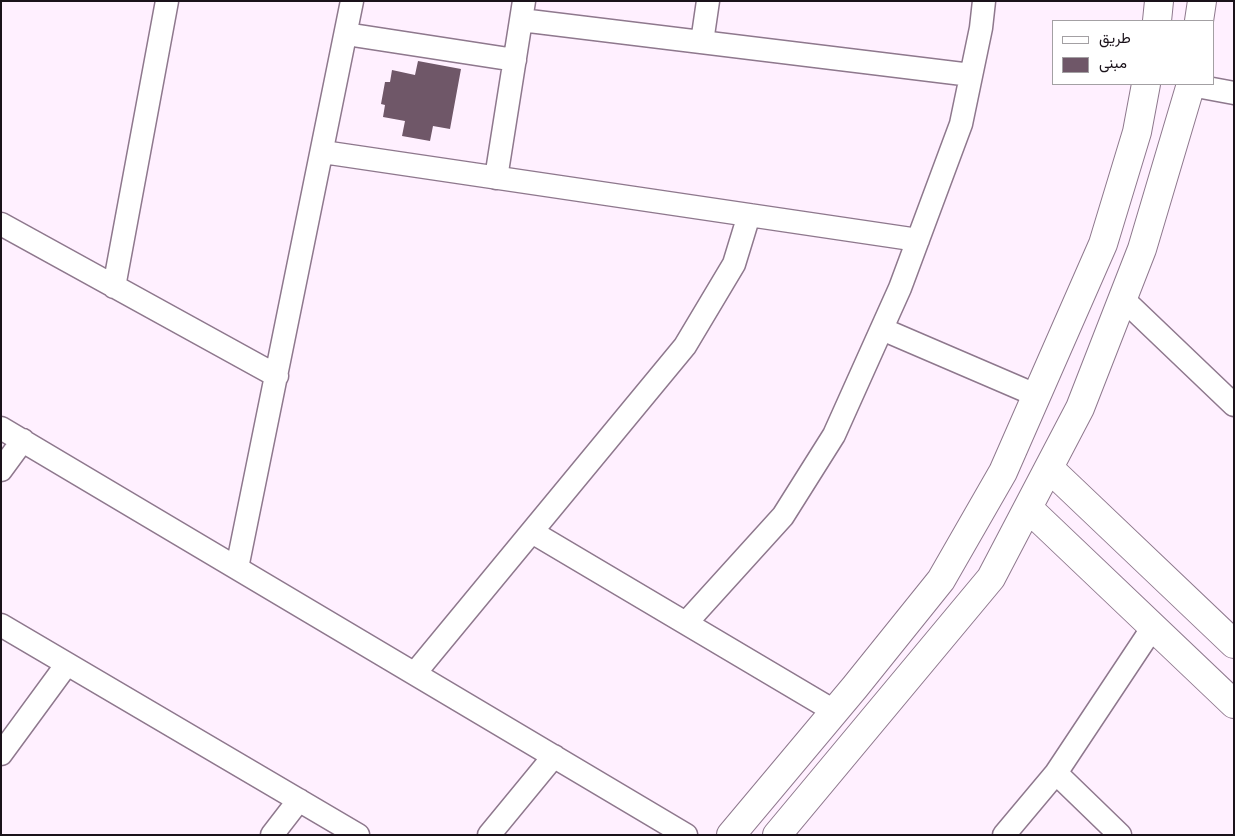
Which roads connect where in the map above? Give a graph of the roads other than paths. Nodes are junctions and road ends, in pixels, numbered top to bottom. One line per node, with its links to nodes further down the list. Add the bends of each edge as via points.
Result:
1 (167, 1): 23 (street)
2 (352, 1): 10 (street)
3 (708, 1): 11 (street)
4 (984, 1): 13 (street)
5 (1159, 1): 8 (street)
6 (1202, 1): 9 (street)
7 (523, 11): 11 (street); 12 (street)
8 (1157, 20)
9 (1199, 20)
10 (346, 34): 12 (street); 18 (street)
11 (702, 42): 13 (street)
12 (515, 60): 19 (street)
13 (971, 75): 22 (street, via 961,124)
14 (1146, 85): 27 (street, via 1137,132 1103,244)
15 (1191, 85): 24 (street, via 1142,249)
16 (1196, 85): 17 (street)
17 (1234, 93)
18 (323, 152): 19 (street); 26 (street)
19 (496, 178): 20 (street)
20 (749, 215): 22 (street); 34 (street, via 734,264 685,346)
21 (1, 224): 23 (street)
22 (918, 240): 25 (street)
23 (114, 287): 26 (street)
24 (1123, 299): 28 (street); 31 (street, via 1080,408)
25 (882, 329): 27 (street); 36 (street, via 834,436 783,516)
26 (277, 376): 35 (street)
27 (1038, 396): 43 (street, via 1003,472 941,580)
28 (1234, 405)
29 (1, 428): 30 (street)
30 (23, 440): 32 (street); 35 (street)
31 (1049, 468): 33 (street); 39 (street)
32 (1, 470)
33 (1028, 508): 38 (street); 53 (street, via 991,578)
34 (532, 532): 36 (street); 41 (street)
35 (237, 568): 41 (street)
36 (686, 623): 43 (street)
37 (1, 625): 40 (street)
38 (1153, 627): 42 (street); 46 (street)
39 (1234, 644)
40 (67, 664): 44 (street); 47 (street)
41 (415, 673): 45 (street)
42 (1234, 704)
43 (834, 712): 52 (street)
44 (1, 754)
45 (554, 756): 50 (street); 51 (street)
46 (1056, 773): 54 (street); 55 (street)
47 (299, 800): 48 (street); 49 (street)
48 (272, 835)
49 (358, 835)
50 (489, 835)
51 (686, 835)
52 (731, 835)
53 (776, 835)
54 (1004, 835)
55 (1120, 835)

